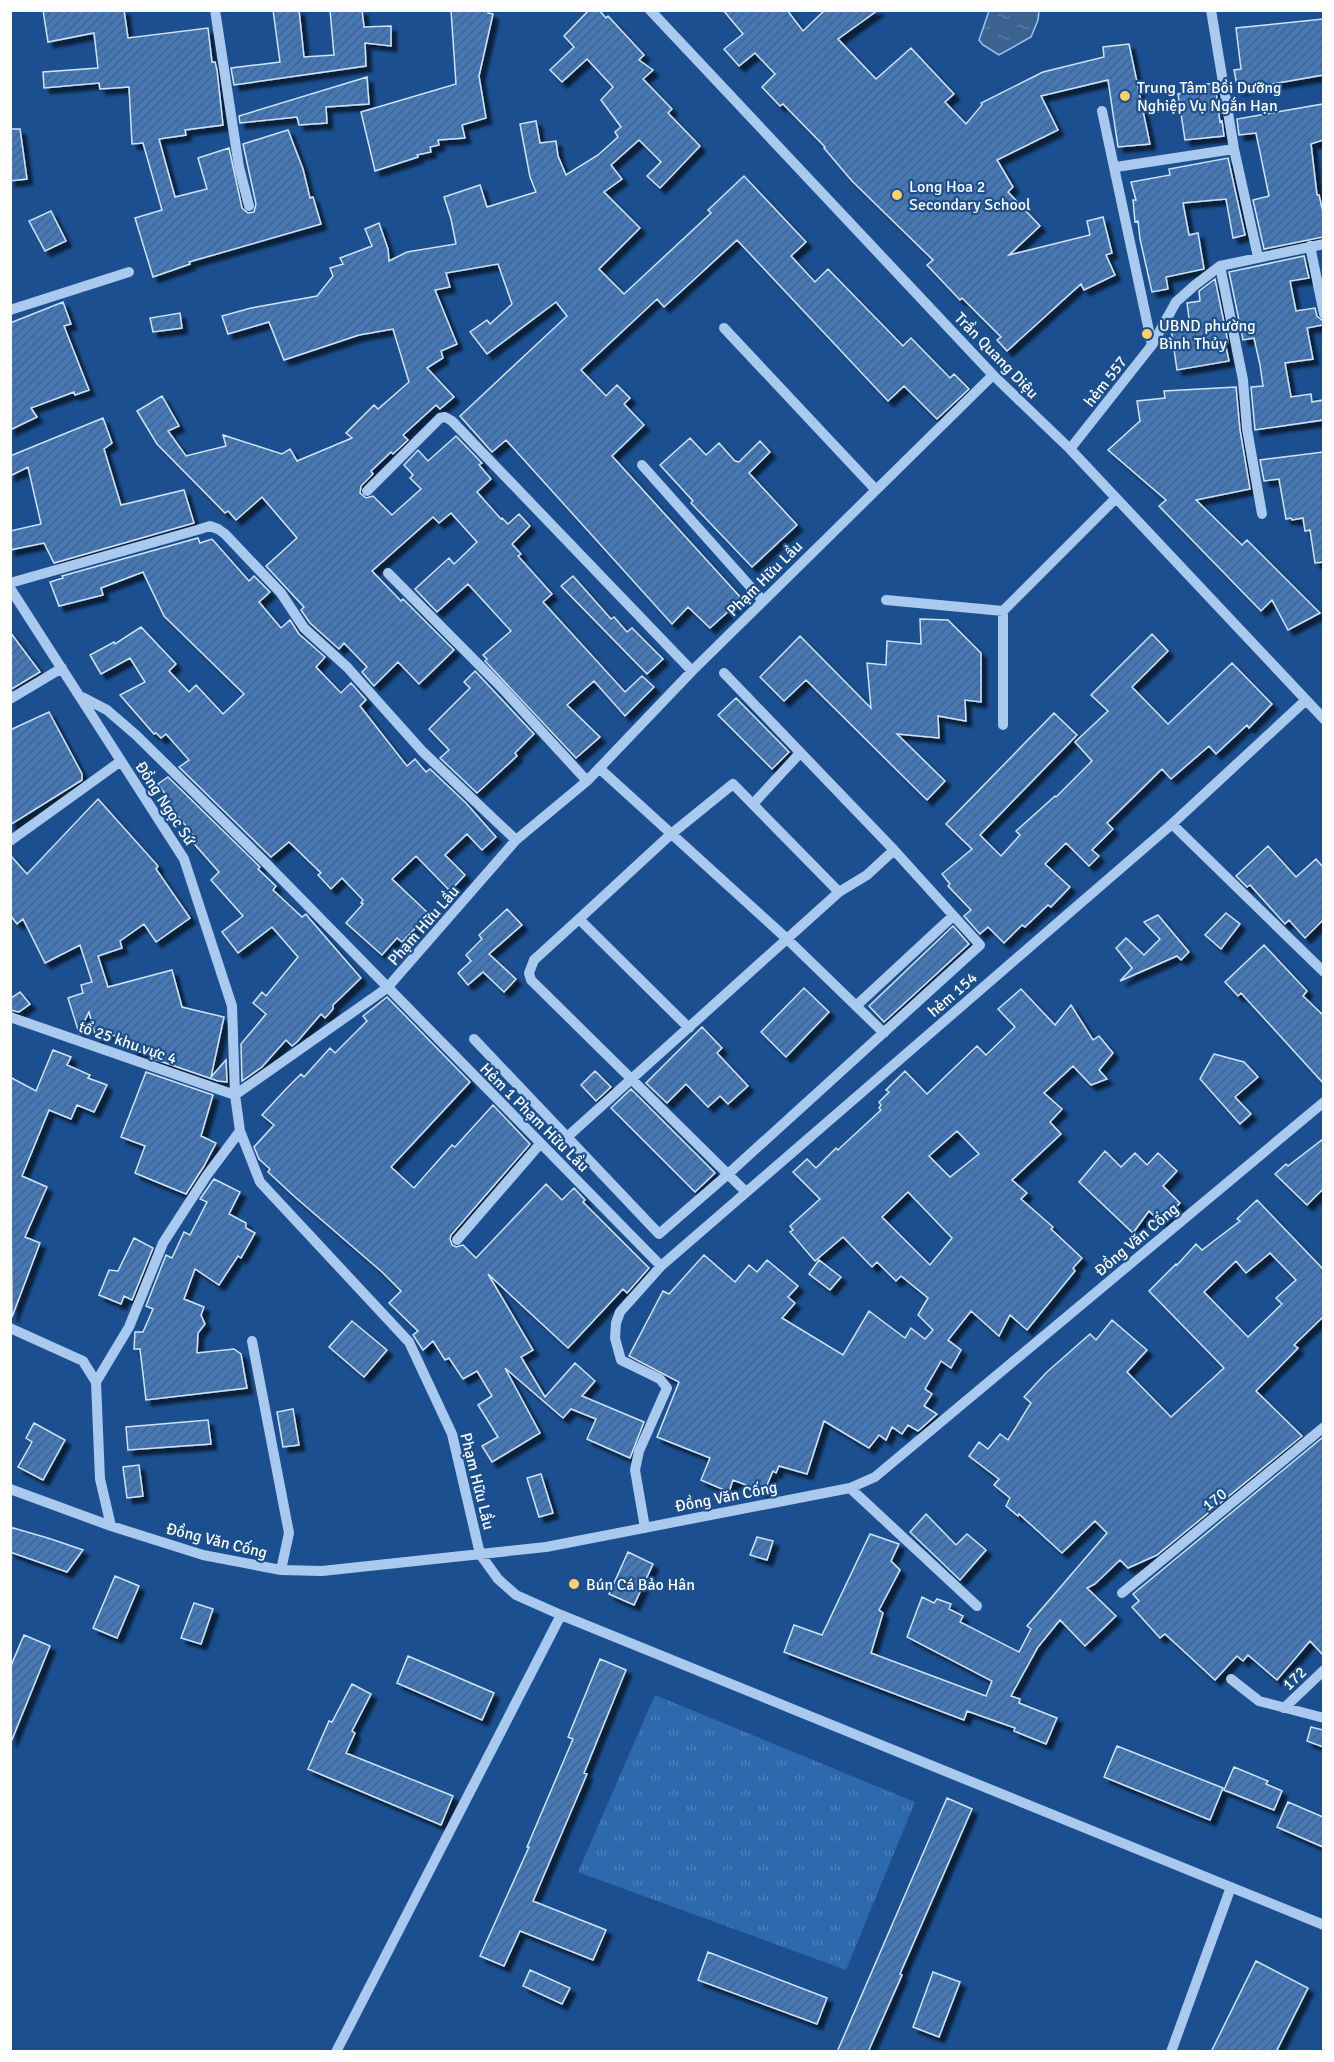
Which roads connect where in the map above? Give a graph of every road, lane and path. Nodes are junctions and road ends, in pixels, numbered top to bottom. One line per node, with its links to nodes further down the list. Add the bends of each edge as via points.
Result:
1 (215, 10): 7 (street, via 239,167)
2 (650, 10): 17 (street, Trần Quang Diệu)
3 (1211, 10): 5 (street)
4 (1102, 111): 6 (street)
5 (1234, 149): 6 (street); 10 (street)
6 (1116, 167): 16 (street)
7 (249, 206)
8 (1323, 243): 9 (street)
9 (1310, 246): 10 (street); 14 (street)
10 (1258, 257): 11 (street)
11 (1220, 266): 16 (street, hẻm 557, via 1176,302); 23 (street, via 1243,380)
12 (129, 272): 13 (street)
13 (10, 310)
14 (1323, 314)
15 (724, 328): 20 (street)
16 (1152, 345): 18 (street, hẻm 557)
17 (993, 375): 18 (street, Trần Quang Diệu); 20 (street, Phạm Hữu Lầu)
18 (1070, 449): 22 (street, Trần Quang Diệu)
19 (642, 465): 28 (street)
20 (876, 490): 28 (street, Phạm Hữu Lầu)
21 (367, 491): 31 (street, via 440,418 453,421)
22 (1116, 498): 29 (street); 35 (street, Trần Quang Diệu)
23 (1262, 514)
24 (388, 573): 41 (street)
25 (10, 583): 45 (street, via 210,526 218,529 281,593 304,628 347,667 423,752)
26 (10, 588): 30 (street, Đồng Ngọc Sứ)
27 (886, 600): 29 (street)
28 (763, 601): 31 (street, Phạm Hữu Lầu)
29 (1003, 611): 37 (street)
30 (62, 668): 33 (street, Đồng Ngọc Sứ); 34 (street)
31 (692, 670): 40 (street, Phạm Hữu Lầu)
32 (724, 674): 38 (street)
33 (80, 696): 39 (street, Đồng Ngọc Sứ); 53 (street, Hẻm 1 Phạm Hữu Lầu, via 107,710 136,735)
34 (10, 699)
35 (1306, 700): 36 (street, Trần Quang Diệu); 43 (street, hẻm 154)
36 (1323, 719)
37 (1003, 725)
38 (800, 753): 42 (street); 47 (street)
39 (121, 761): 46 (street); 60 (street, Đồng Ngọc Sứ, via 184,859 232,1006)
40 (599, 768): 41 (street, Phạm Hữu Lầu); 44 (street)
41 (587, 781): 45 (street, Phạm Hữu Lầu)
42 (753, 804): 44 (street, via 733,784); 48 (street)
43 (1172, 824): 52 (street); 66 (street, hẻm 154)
44 (670, 835): 50 (street); 51 (street)
45 (516, 840): 53 (street, Phạm Hữu Lầu)
46 (10, 841)
47 (894, 850): 48 (street, via 867,875); 49 (street)
48 (839, 892): 51 (street)
49 (953, 916): 54 (street); 57 (street, via 980,945)
50 (579, 918): 56 (street); 59 (street, via 534,960 529,973 531,980)
51 (786, 938): 54 (street); 56 (street)
52 (1323, 972)
53 (387, 988): 60 (street, Phạm Hữu Lầu); 64 (street, Hẻm 1 Phạm Hữu Lầu)
54 (856, 1005): 57 (street)
55 (10, 1017): 60 (street, tổ 25 khu vực 4)
56 (689, 1029): 59 (street)
57 (884, 1033): 65 (street)
58 (474, 1039): 63 (street)
59 (632, 1079): 63 (street); 65 (street)
60 (235, 1095): 62 (street, Phạm Hữu Lầu)
61 (1323, 1102): 73 (street, Đồng Văn Cống, via 875,1477)
62 (240, 1131): 71 (street, via 163,1243 129,1328); 77 (street, Phạm Hữu Lầu, via 260,1182 409,1342 452,1434)
63 (566, 1138): 65 (street, via 659,1234)
64 (540, 1144): 67 (street); 68 (street, Hẻm 1 Phạm Hữu Lầu)
65 (727, 1175): 66 (street)
66 (746, 1192): 68 (street, hẻm 154)
67 (457, 1240)
68 (661, 1266): 76 (street, hẻm 154, via 620,1312 615,1331 619,1356 624,1362 660,1379 667,1388 639,1451 635,1470)
69 (10, 1328): 71 (street, via 83,1361)
70 (252, 1341): 78 (street, via 289,1533)
71 (96, 1382): 75 (street, via 100,1479)
72 (1323, 1427): 79 (street, 170)
73 (850, 1488): 76 (street, Đồng Văn Cống); 80 (street)
74 (10, 1489): 75 (street, Đồng Văn Cống)
75 (111, 1526): 78 (street, Đồng Văn Cống, via 203,1555)
76 (645, 1528): 77 (street, Đồng Văn Cống, via 546,1547)
77 (480, 1554): 78 (street, Đồng Văn Cống, via 322,1571); 81 (street, via 516,1595)
78 (281, 1570)
79 (1122, 1593)
80 (977, 1606)
81 (561, 1615): 86 (street); 88 (street)
82 (1323, 1670): 84 (street, 172)
83 (1231, 1679): 84 (street, via 1259,1701)
84 (1284, 1708): 85 (street)
85 (1323, 1718)
86 (1231, 1887): 87 (street); 89 (street)
87 (1323, 1925)
88 (336, 2052)
89 (1171, 2052)

